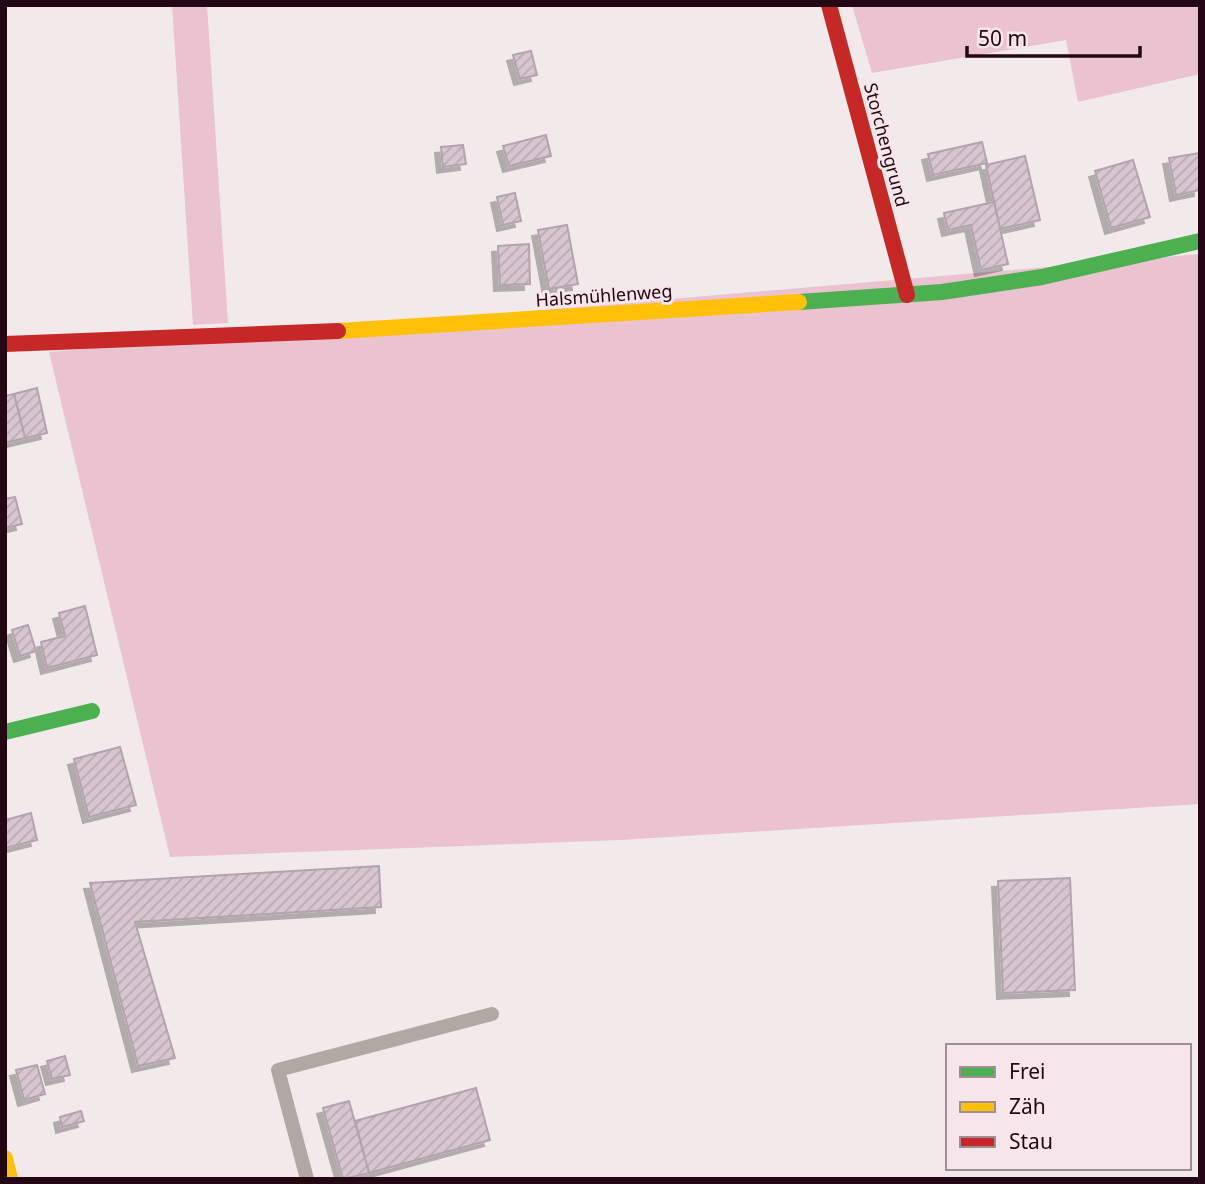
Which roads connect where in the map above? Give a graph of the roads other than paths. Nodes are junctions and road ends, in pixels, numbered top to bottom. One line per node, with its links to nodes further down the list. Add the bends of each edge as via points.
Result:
1 (829, 5): 3 (street, Storchengrund)
2 (1200, 241): 3 (street, Halsmühlenweg, via 1042,277)
3 (907, 295): 4 (street, Halsmühlenweg, via 404,328)
4 (5, 344)
5 (92, 711): 6 (street)
6 (5, 732)
7 (492, 1014): 10 (lane, via 278,1070)
8 (5, 1158): 9 (street)
9 (10, 1179)
10 (307, 1179)

